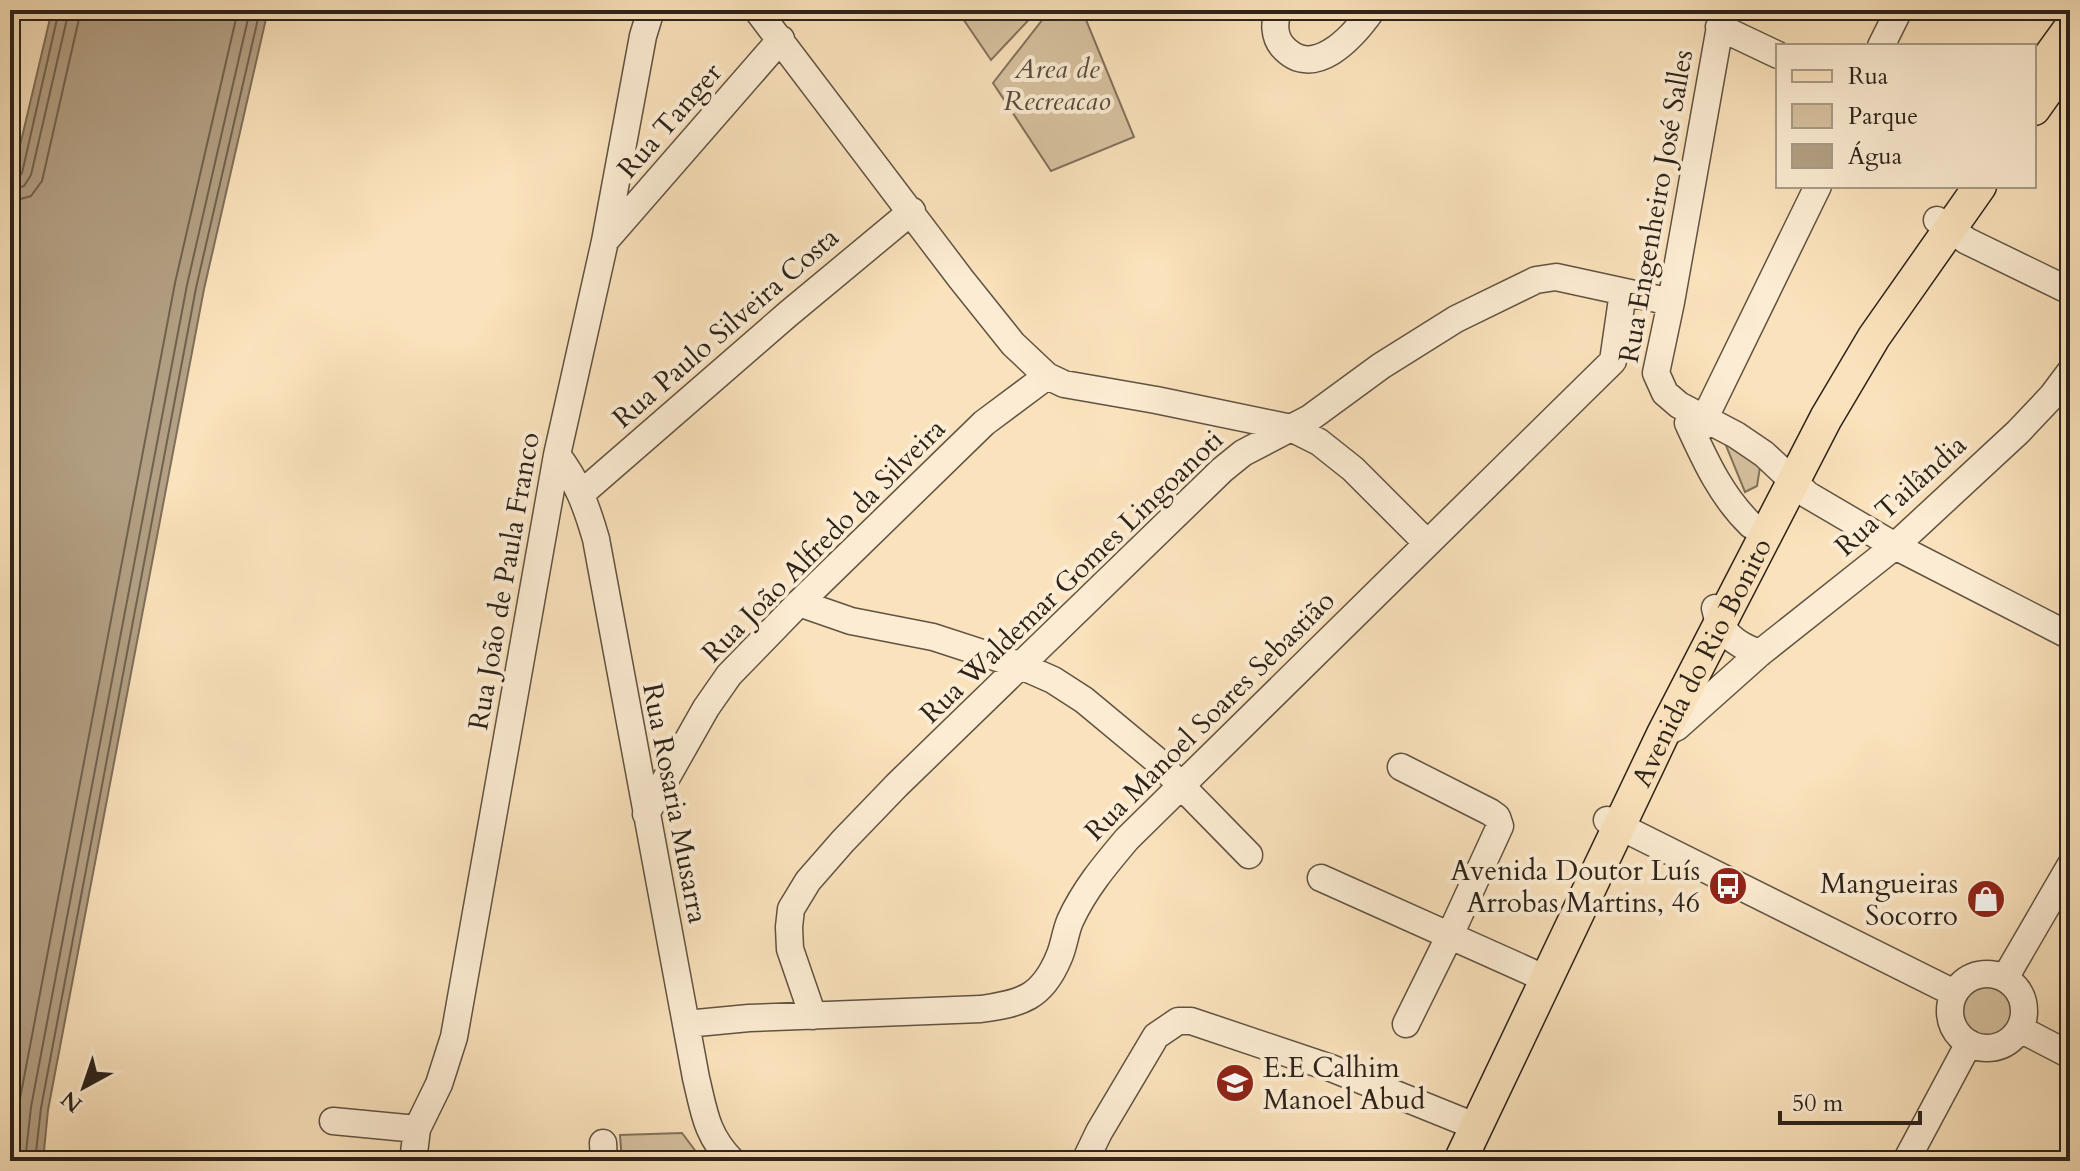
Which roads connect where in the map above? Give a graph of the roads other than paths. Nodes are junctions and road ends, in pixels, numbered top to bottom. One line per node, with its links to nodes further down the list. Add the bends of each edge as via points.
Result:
1 (651, 10): 19 (street, Rua João de Paula Franco)
2 (757, 10): 8 (street)
3 (1278, 10): 4 (street, via 1279,43 1295,59 1308,60 1333,50)
4 (1372, 10)
5 (1899, 10): 9 (street)
6 (1721, 18): 10 (street); 22 (street, Rua Engenheiro José Salles)
7 (2070, 28): 12 (main road)
8 (781, 39): 17 (street); 19 (street, Rua Tanger)
9 (1882, 44)
10 (1776, 54)
11 (2070, 58): 13 (main road)
12 (2036, 75)
13 (2036, 106)
14 (1817, 188): 28 (street)
15 (1959, 188): 18 (main road, Avenida do Rio Bonito)
16 (1978, 188): 18 (main road, Avenida do Rio Bonito)
17 (912, 211): 26 (street, via 1013,344); 31 (street, Rua Paulo Silveira Costa)
18 (1944, 224): 20 (street, via 1967,241); 30 (main road, Avenida do Rio Bonito, via 1831,376)
19 (605, 241): 29 (street, Rua João de Paula Franco)
20 (2070, 291)
21 (1623, 292): 22 (street, Rua Waldemar Gomes Lingoanoti); 23 (street); 27 (street, Rua Waldemar Gomes Lingoanoti, via 1556,277 1536,280 1456,319)
22 (1671, 302): 25 (street, Rua Engenheiro José Salles)
23 (1613, 361): 25 (street); 33 (street, Rua Manoel Soares Sebastião)
24 (2070, 372): 34 (street, Rua Tailândia, via 2018,432)
25 (1656, 373): 28 (street, Rua Engenheiro José Salles, via 1665,393)
26 (1047, 376): 27 (street, via 1073,386); 35 (street, Rua João Alfredo da Silveira, via 984,423)
27 (1291, 428): 33 (street, via 1353,469); 39 (street, Rua Waldemar Gomes Lingoanoti, via 1222,470)
28 (1700, 428): 30 (street, via 1736,435); 32 (street, Rua Engenheiro José Salles, via 1708,468)
29 (557, 455): 31 (street, Rua Rosaria Musarra); 60 (street, Rua João de Paula Franco, via 454,1037)
30 (1787, 474): 32 (main road, Avenida do Rio Bonito); 34 (street, via 1808,495); 36 (main road, Avenida do Rio Bonito)
31 (582, 493): 43 (street, Rua Rosaria Musarra, via 596,539)
32 (1751, 525): 36 (main road, Avenida do Rio Bonito)
33 (1427, 543): 42 (street, Rua Manoel Soares Sebastião)
34 (1895, 546): 37 (street); 38 (street, Rua Tailândia)
35 (799, 603): 39 (street); 43 (street, Rua João Alfredo da Silveira, via 729,675)
36 (1717, 612): 38 (street, via 1732,640); 40 (main road, Avenida do Rio Bonito); 44 (main road, Avenida do Rio Bonito)
37 (2070, 636)
38 (1760, 653): 40 (street, Rua Tailândia)
39 (1019, 665): 42 (street, via 1084,700); 52 (street, Rua Waldemar Gomes Lingoanoti, via 843,841 791,909 790,949)
40 (1663, 734): 44 (main road, Avenida do Rio Bonito)
41 (1401, 767): 48 (street, via 1490,812 1500,826)
42 (1183, 785): 45 (street); 52 (street, Rua Manoel Soares Sebastião, via 1092,881 1059,957 1033,995 1015,1004 981,1009)
43 (646, 814): 53 (street, Rua Rosaria Musarra)
44 (1614, 824): 49 (main road, Avenida do Rio Bonito); 51 (street); 59 (main road, Avenida do Rio Bonito)
45 (1249, 855)
46 (2070, 866): 50 (street)
47 (1321, 878): 48 (street)
48 (1450, 935): 49 (street); 54 (street)
49 (1533, 973): 59 (main road, Avenida do Rio Bonito)
50 (2005, 978): 51 (street, via 1971,977); 55 (street, via 2021,995)
51 (1954, 993): 56 (street, via 1953,1027)
52 (813, 1016): 53 (street, Rua Manoel Soares Sebastião)
53 (686, 1024): 62 (street, Rua Rosaria Musarra, via 708,1129)
54 (1406, 1024)
55 (2020, 1029): 56 (street, via 1992,1048); 57 (street)
56 (1969, 1043): 66 (street)
57 (2070, 1055)
58 (333, 1121): 60 (street)
59 (1470, 1124): 63 (street, via 1331,1068 1178,1021 1156,1036); 64 (main road, Avenida do Rio Bonito); 65 (main road, Avenida do Rio Bonito)
60 (417, 1129): 61 (street, Rua João de Paula Franco)
61 (413, 1161)
62 (732, 1161)
63 (1085, 1161)
64 (1444, 1161)
65 (1460, 1161)
66 (1906, 1161)

